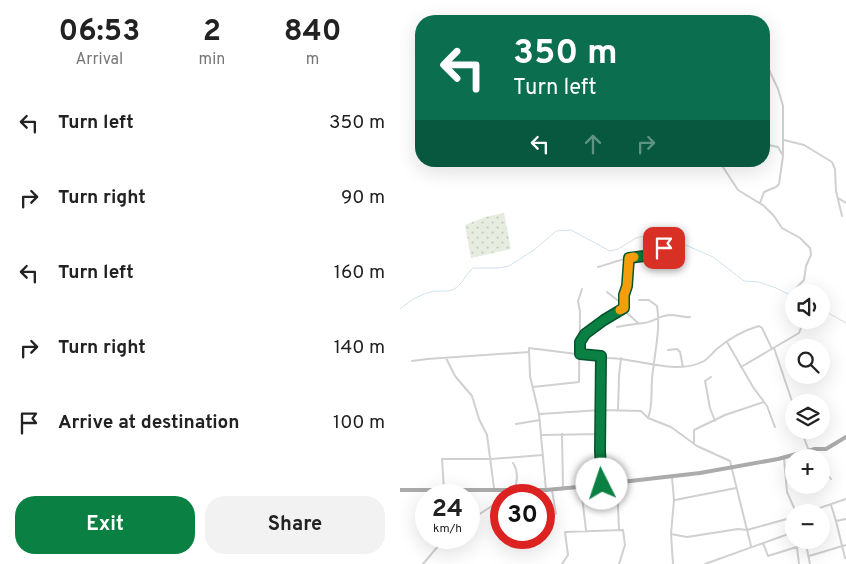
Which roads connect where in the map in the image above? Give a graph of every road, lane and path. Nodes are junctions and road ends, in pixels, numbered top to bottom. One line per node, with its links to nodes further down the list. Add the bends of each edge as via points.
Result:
1 (770, 70): 2 (street, via 781,97)
2 (784, 140): 4 (street); 6 (street, via 804,145 832,162)
3 (770, 145): 4 (street, via 778,147)
4 (783, 156): 7 (street, via 778,186 764,192)
5 (723, 167): 7 (street, via 738,190)
6 (838, 198): 8 (street); 9 (street)
7 (760, 203): 13 (street, via 782,228 810,248 811,255)
8 (846, 203)
9 (842, 216)
10 (671, 240): 11 (street, via 652,255)
11 (629, 258): 12 (street); 17 (street)
12 (598, 267)
13 (800, 284)
14 (582, 288): 23 (street, via 578,301)
15 (607, 292): 17 (street)
16 (639, 300): 18 (street, via 649,300 657,306)
17 (624, 308): 20 (street); 23 (street, via 588,330)
18 (659, 317): 19 (street); 20 (street); 33 (street)
19 (690, 317)
20 (638, 323): 21 (street)
21 (617, 327)
22 (800, 329): 25 (street, via 799,333)
23 (580, 342): 28 (street)
24 (728, 342): 25 (street, via 759,326); 34 (street, via 704,361); 35 (street)
25 (773, 348): 35 (street); 38 (street)
26 (668, 350): 34 (street, via 680,352)
27 (528, 352): 28 (street, via 528,348); 30 (street); 37 (street)
28 (580, 354): 29 (street); 37 (street, via 580,382)
29 (601, 356): 31 (street); 40 (street)
30 (446, 358): 32 (street); 56 (street, via 455,376 472,396 487,435)
31 (621, 358): 33 (street); 41 (street)
32 (412, 361)
33 (654, 366): 34 (street); 43 (street)
34 (683, 367)
35 (741, 367): 39 (street)
36 (711, 377): 45 (street, via 705,381)
37 (532, 387): 42 (street)
38 (789, 394)
39 (764, 402): 45 (street); 47 (street)
40 (601, 410): 41 (street); 42 (street); 49 (street)
41 (618, 410): 43 (street, via 641,411)
42 (539, 414): 44 (street)
43 (648, 418): 52 (street, via 671,427)
44 (540, 420): 46 (street); 50 (street)
45 (715, 420): 52 (street, via 694,430)
46 (516, 424)
47 (775, 427)
48 (562, 434): 49 (street); 50 (street); 70 (street)
49 (601, 434): 67 (street)
50 (541, 435): 54 (street)
51 (846, 437): 53 (main road)
52 (694, 444): 58 (street, via 730,461)
53 (826, 449)
54 (543, 455): 56 (street); 66 (street)
55 (784, 458): 58 (main road); 76 (street)
56 (491, 459): 63 (street, via 442,459); 64 (street)
57 (513, 463): 65 (street, via 517,469)
58 (731, 468): 59 (main road); 69 (street)
59 (672, 476): 62 (main road); 75 (street)
60 (830, 477): 61 (street)
61 (832, 479)
62 (616, 482): 67 (main road); 84 (street)
63 (444, 484)
64 (494, 484)
65 (515, 484)
66 (545, 484)
67 (602, 484): 68 (main road)
68 (581, 487): 70 (main road); 83 (street)
69 (736, 488): 75 (street); 85 (street)
70 (563, 489): 73 (main road)
71 (400, 490): 72 (main road)
72 (415, 490)
73 (555, 490)
74 (846, 499): 77 (street)
75 (674, 500): 86 (street)
76 (793, 504)
77 (831, 504): 82 (street)
78 (555, 508): 79 (street)
79 (556, 514)
80 (785, 519): 85 (street)
81 (846, 519): 82 (street)
82 (836, 521): 90 (street)
83 (586, 530): 84 (street); 99 (street, via 565,532 568,555)
84 (619, 530): 100 (street, via 623,530 625,545)
85 (747, 530): 86 (street, via 686,537); 89 (street)
86 (671, 534): 101 (street)
87 (785, 535): 88 (street)
88 (764, 543): 89 (street); 93 (street, via 768,556)
89 (751, 546): 102 (street)
90 (841, 546): 91 (street); 96 (street); 97 (street)
91 (846, 546)
92 (436, 549): 98 (street)
93 (791, 549)
94 (797, 549): 103 (street)
95 (807, 549): 96 (street)
96 (809, 556): 104 (street)
97 (846, 558)
98 (423, 564)
99 (562, 564)
100 (619, 564)
101 (673, 564)
102 (705, 564)
103 (799, 564)
104 (810, 564)

